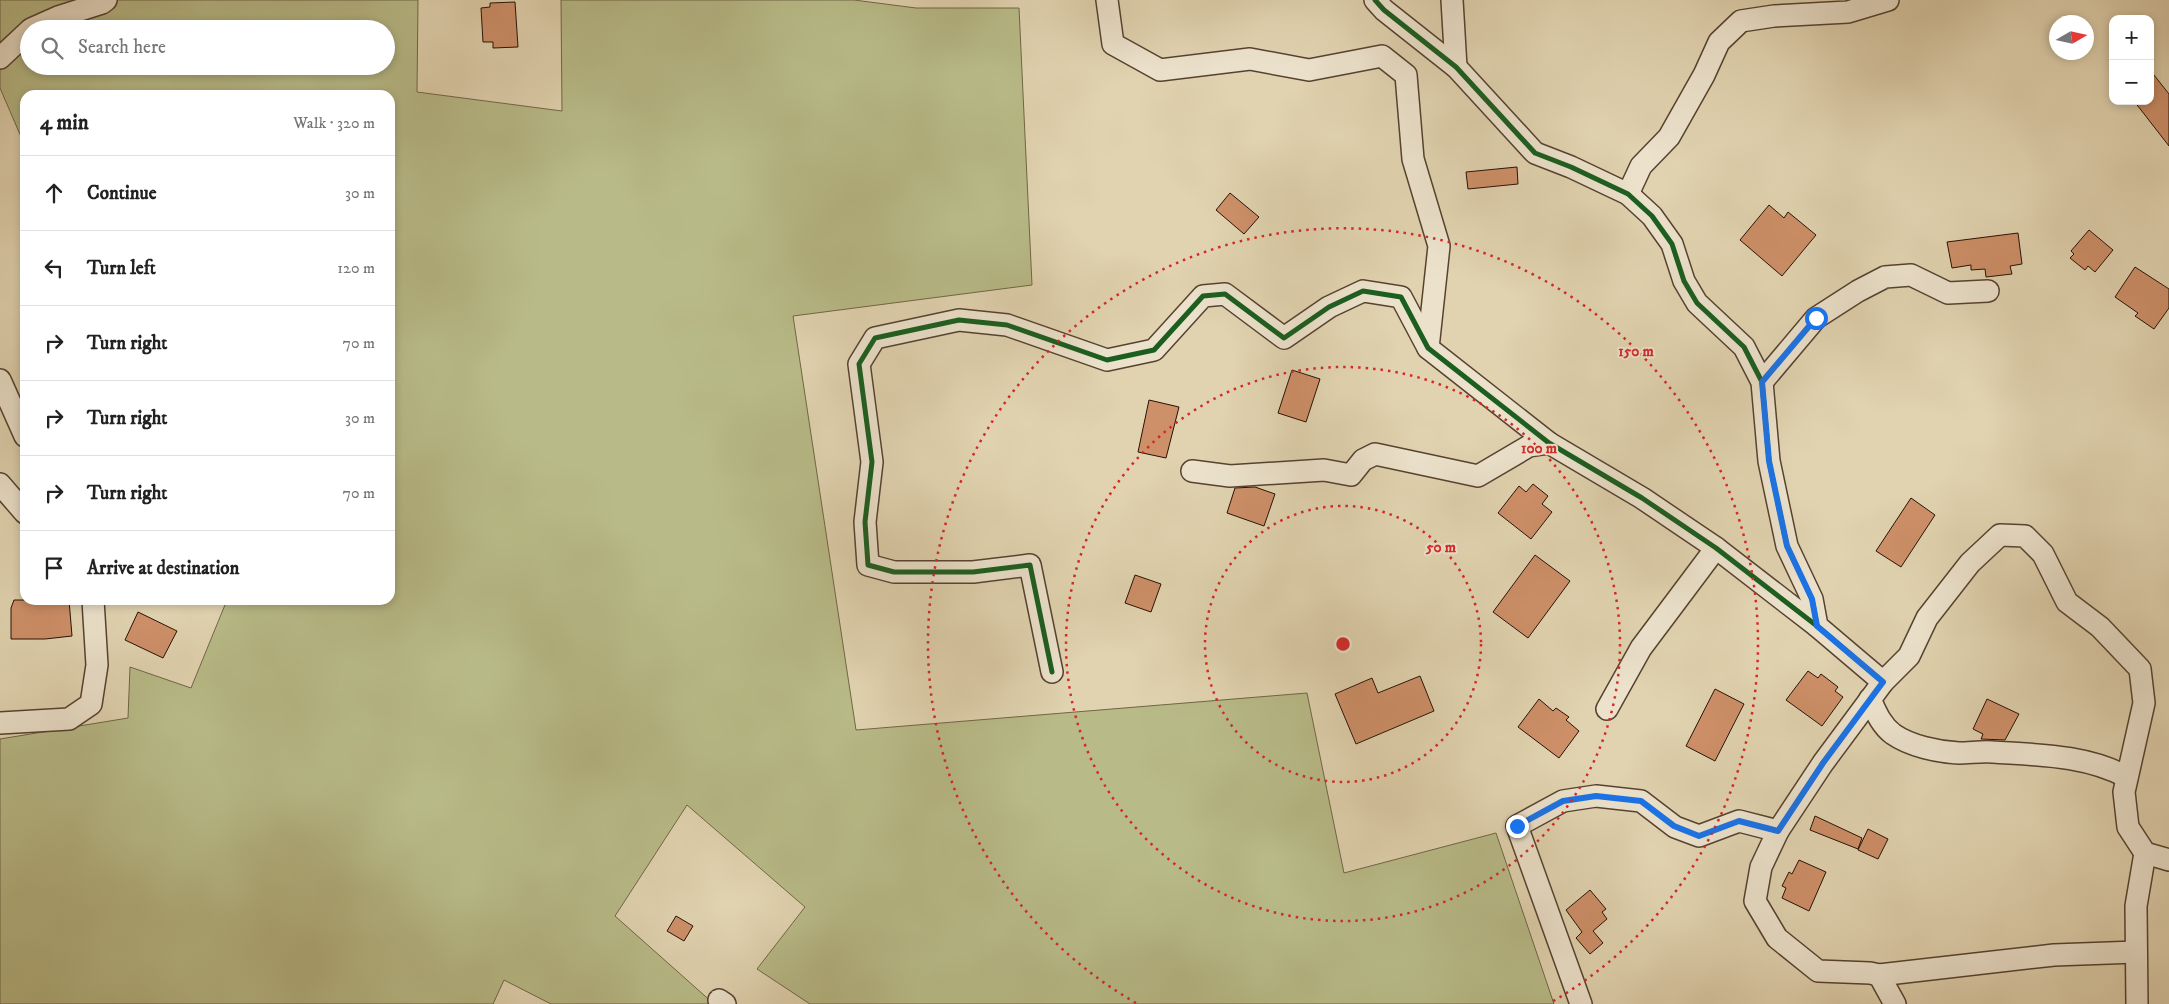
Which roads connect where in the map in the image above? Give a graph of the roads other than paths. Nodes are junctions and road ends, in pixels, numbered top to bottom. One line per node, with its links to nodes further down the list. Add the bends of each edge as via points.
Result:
1 (106, 0): 6 (street)
2 (1107, 0): 12 (street, via 1113,44 1160,70 1250,59 1309,70 1382,56 1406,75 1413,159 1439,246)
3 (1375, 0): 9 (street)
4 (1452, 0): 9 (street)
5 (1888, 0): 10 (street, via 1848,12 1741,21 1719,42 1669,138 1641,166)
6 (52, 20)
7 (20, 39): 8 (street)
8 (0, 58)
9 (1456, 67): 10 (street, via 1535,153)
10 (1628, 194): 14 (street, via 1652,216 1672,244 1684,281 1697,303 1744,347)
11 (1988, 290): 14 (street, via 1948,293 1911,275 1886,277 1816,318)
12 (1428, 348): 16 (street); 23 (street, via 1401,297 1363,291 1329,307 1284,338 1225,294 1203,296 1154,350 1107,360 1007,325 959,320 875,338 859,364 872,462 865,522 868,565 894,572 972,572 1030,565)
13 (0, 380): 15 (street)
14 (1762, 382): 22 (street, via 1769,461 1787,546 1812,599)
15 (20, 425)
16 (1549, 443): 17 (street, via 1529,446 1478,476 1375,454 1363,460 1351,475 1324,470 1230,476); 20 (street, via 1642,498)
17 (1192, 471)
18 (0, 484): 19 (street)
19 (20, 507)
20 (1716, 548): 22 (street); 25 (street, via 1641,648)
21 (93, 605): 26 (street, via 97,664 91,704 69,719)
22 (1817, 626): 24 (street)
23 (1052, 672)
24 (1876, 691): 27 (street, via 1878,718 1893,734 1917,745 1957,753 1991,752 2082,760); 27 (street, via 1909,656 1927,618 1970,563 2000,535 2025,536 2043,554 2068,602 2100,626 2140,669 2144,703); 28 (street)
25 (1607, 709)
26 (0, 722)
27 (2127, 776): 29 (street, via 2124,792 2128,827)
28 (1778, 831): 32 (street, via 1761,867 1755,901 1778,938 1818,971); 33 (street, via 1739,821 1699,836 1674,826 1641,801 1596,796 1563,801 1517,826)
29 (2145, 852): 30 (street); 31 (street, via 2136,906)
30 (2169, 860)
31 (2136, 952): 32 (street, via 2054,954); 35 (street)
32 (1879, 975): 34 (street)
33 (1581, 1004)
34 (1895, 1004)
35 (2137, 1004)

